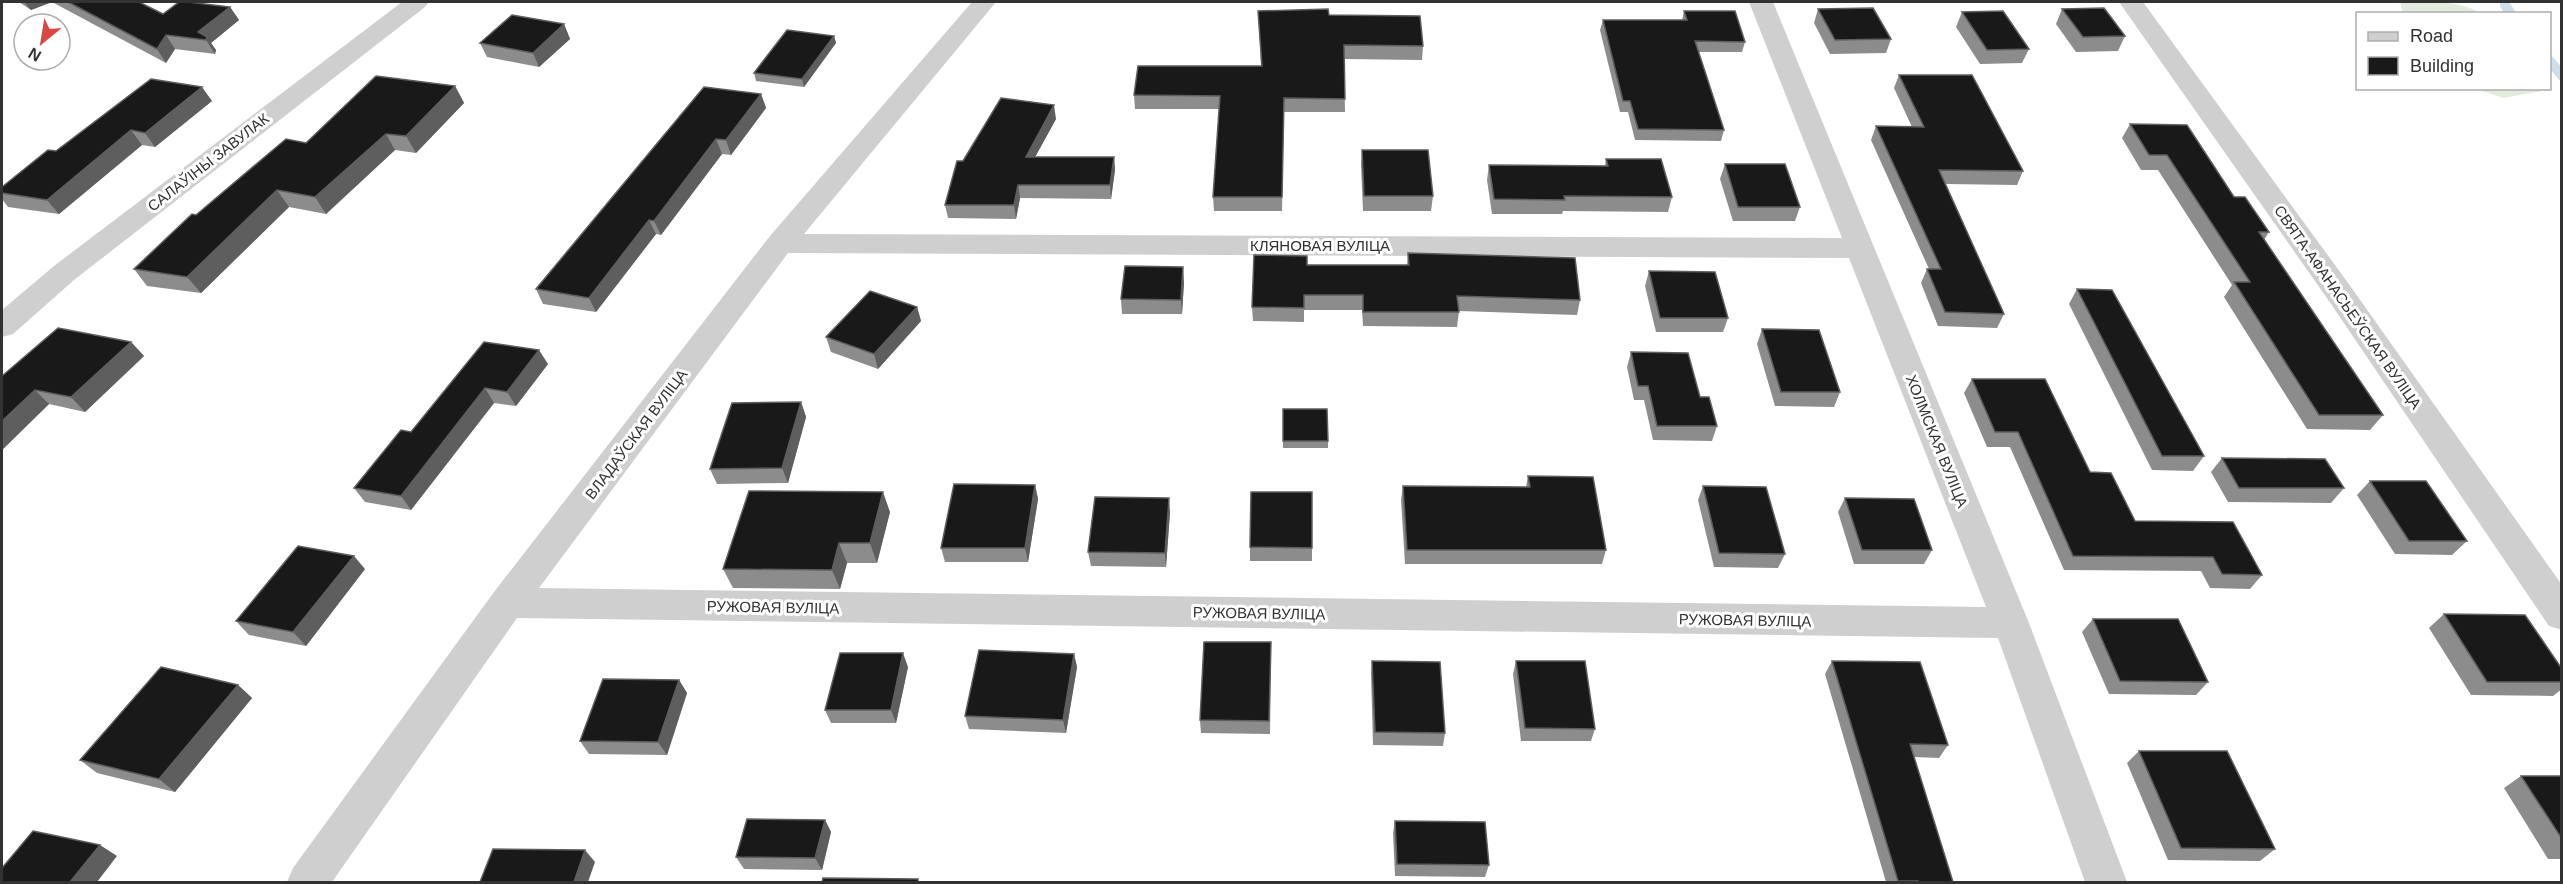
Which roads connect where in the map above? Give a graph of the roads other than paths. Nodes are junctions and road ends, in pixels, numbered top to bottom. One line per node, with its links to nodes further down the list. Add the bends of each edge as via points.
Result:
1 (417, 2): 7 (street, САЛАЎІНЫ ЗАВУЛАК, via 64,273)
2 (984, 2): 5 (street, ВЛАДАЎСКАЯ ВУЛІЦА)
3 (1761, 2): 6 (street, ХОЛМСКАЯ ВУЛІЦА)
4 (2131, 2): 9 (street, СВЯТА-АФАНАСЬЕЎСКАЯ ВУЛІЦА, via 2340,294)
5 (780, 243): 6 (street, КЛЯНОВАЯ ВУЛІЦА); 8 (street, ВЛАДАЎСКАЯ ВУЛІЦА)
6 (1860, 248): 10 (street, ХОЛМСКАЯ ВУЛІЦА)
7 (2, 326)
8 (507, 603): 10 (street, РУЖОВАЯ ВУЛІЦА); 11 (street, ВЛАДАЎСКАЯ ВУЛІЦА)
9 (2562, 615)
10 (2011, 623): 12 (street, ХОЛМСКАЯ ВУЛІЦА)
11 (308, 882)
12 (2106, 882)

